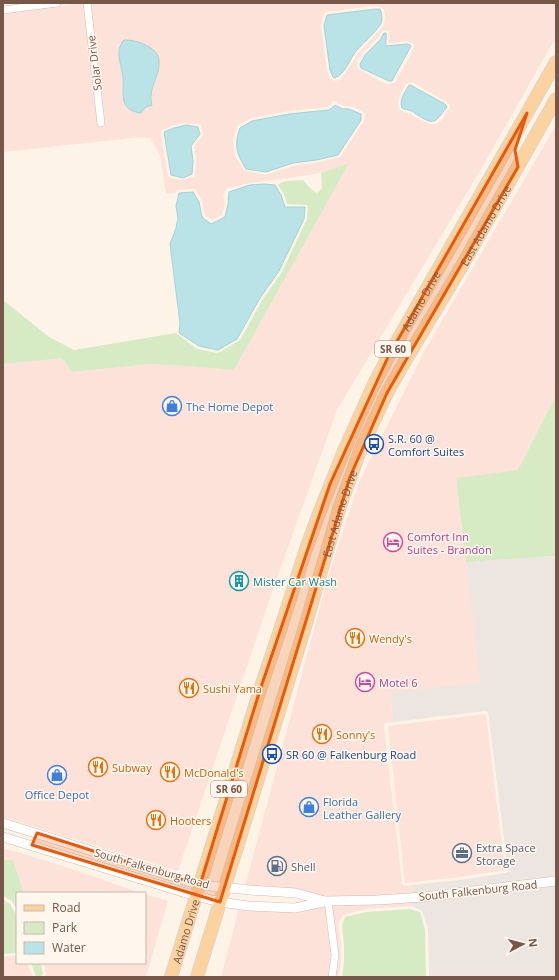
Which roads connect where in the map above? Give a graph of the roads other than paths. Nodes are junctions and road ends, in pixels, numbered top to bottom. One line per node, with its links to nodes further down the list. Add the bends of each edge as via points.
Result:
1 (57, 3): 3 (street)
2 (87, 3): 7 (street, Solar Drive)
3 (3, 10)
4 (556, 62): 6 (main road, Adamo Drive / SR 60)
5 (556, 99): 9 (main road, SR 60)
6 (527, 113): 8 (main road, Adamo Drive / SR 60); 9 (main road, via 523,132 515,150 515,163)
7 (101, 123)
8 (498, 164): 10 (main road, via 500,172 490,194); 11 (main road, Adamo Drive / SR 60)
9 (518, 167): 10 (main road, East Adamo Drive / SR 60)
10 (494, 208): 13 (main road, East Adamo Drive / SR 60)
11 (430, 283): 12 (main road, Adamo Drive / SR 60); 13 (main road, via 430,297 385,379 384,389)
12 (373, 386): 14 (main road, via 373,399 343,470 342,479); 15 (main road, Adamo Drive / SR 60, via 342,454)
13 (388, 393): 14 (main road, East Adamo Drive / SR 60, via 361,448)
14 (346, 488): 21 (main road, East Adamo Drive / SR 60)
15 (306, 549): 22 (main road, East Adamo Drive / SR 60)
16 (3, 823): 17 (street, South Falkenburg Road)
17 (37, 833): 19 (street); 22 (street, South Falkenburg Road)
18 (3, 837): 19 (street, South Falkenburg Road)
19 (32, 845): 22 (street, South Falkenburg Road)
20 (556, 881): 24 (street, South Falkenburg Road, via 457,894)
21 (224, 888): 22 (street, South Falkenburg Road); 23 (main road, SR 60); 24 (street, South Falkenburg Road, via 296,893)
22 (198, 890): 23 (street, South Falkenburg Road); 25 (main road, Adamo Drive / SR 60)
23 (220, 902): 24 (street, South Falkenburg Road, via 295,908); 26 (main road, SR 60)
24 (328, 902): 27 (street, via 335,955)
25 (171, 977)
26 (197, 977)
27 (332, 977)

